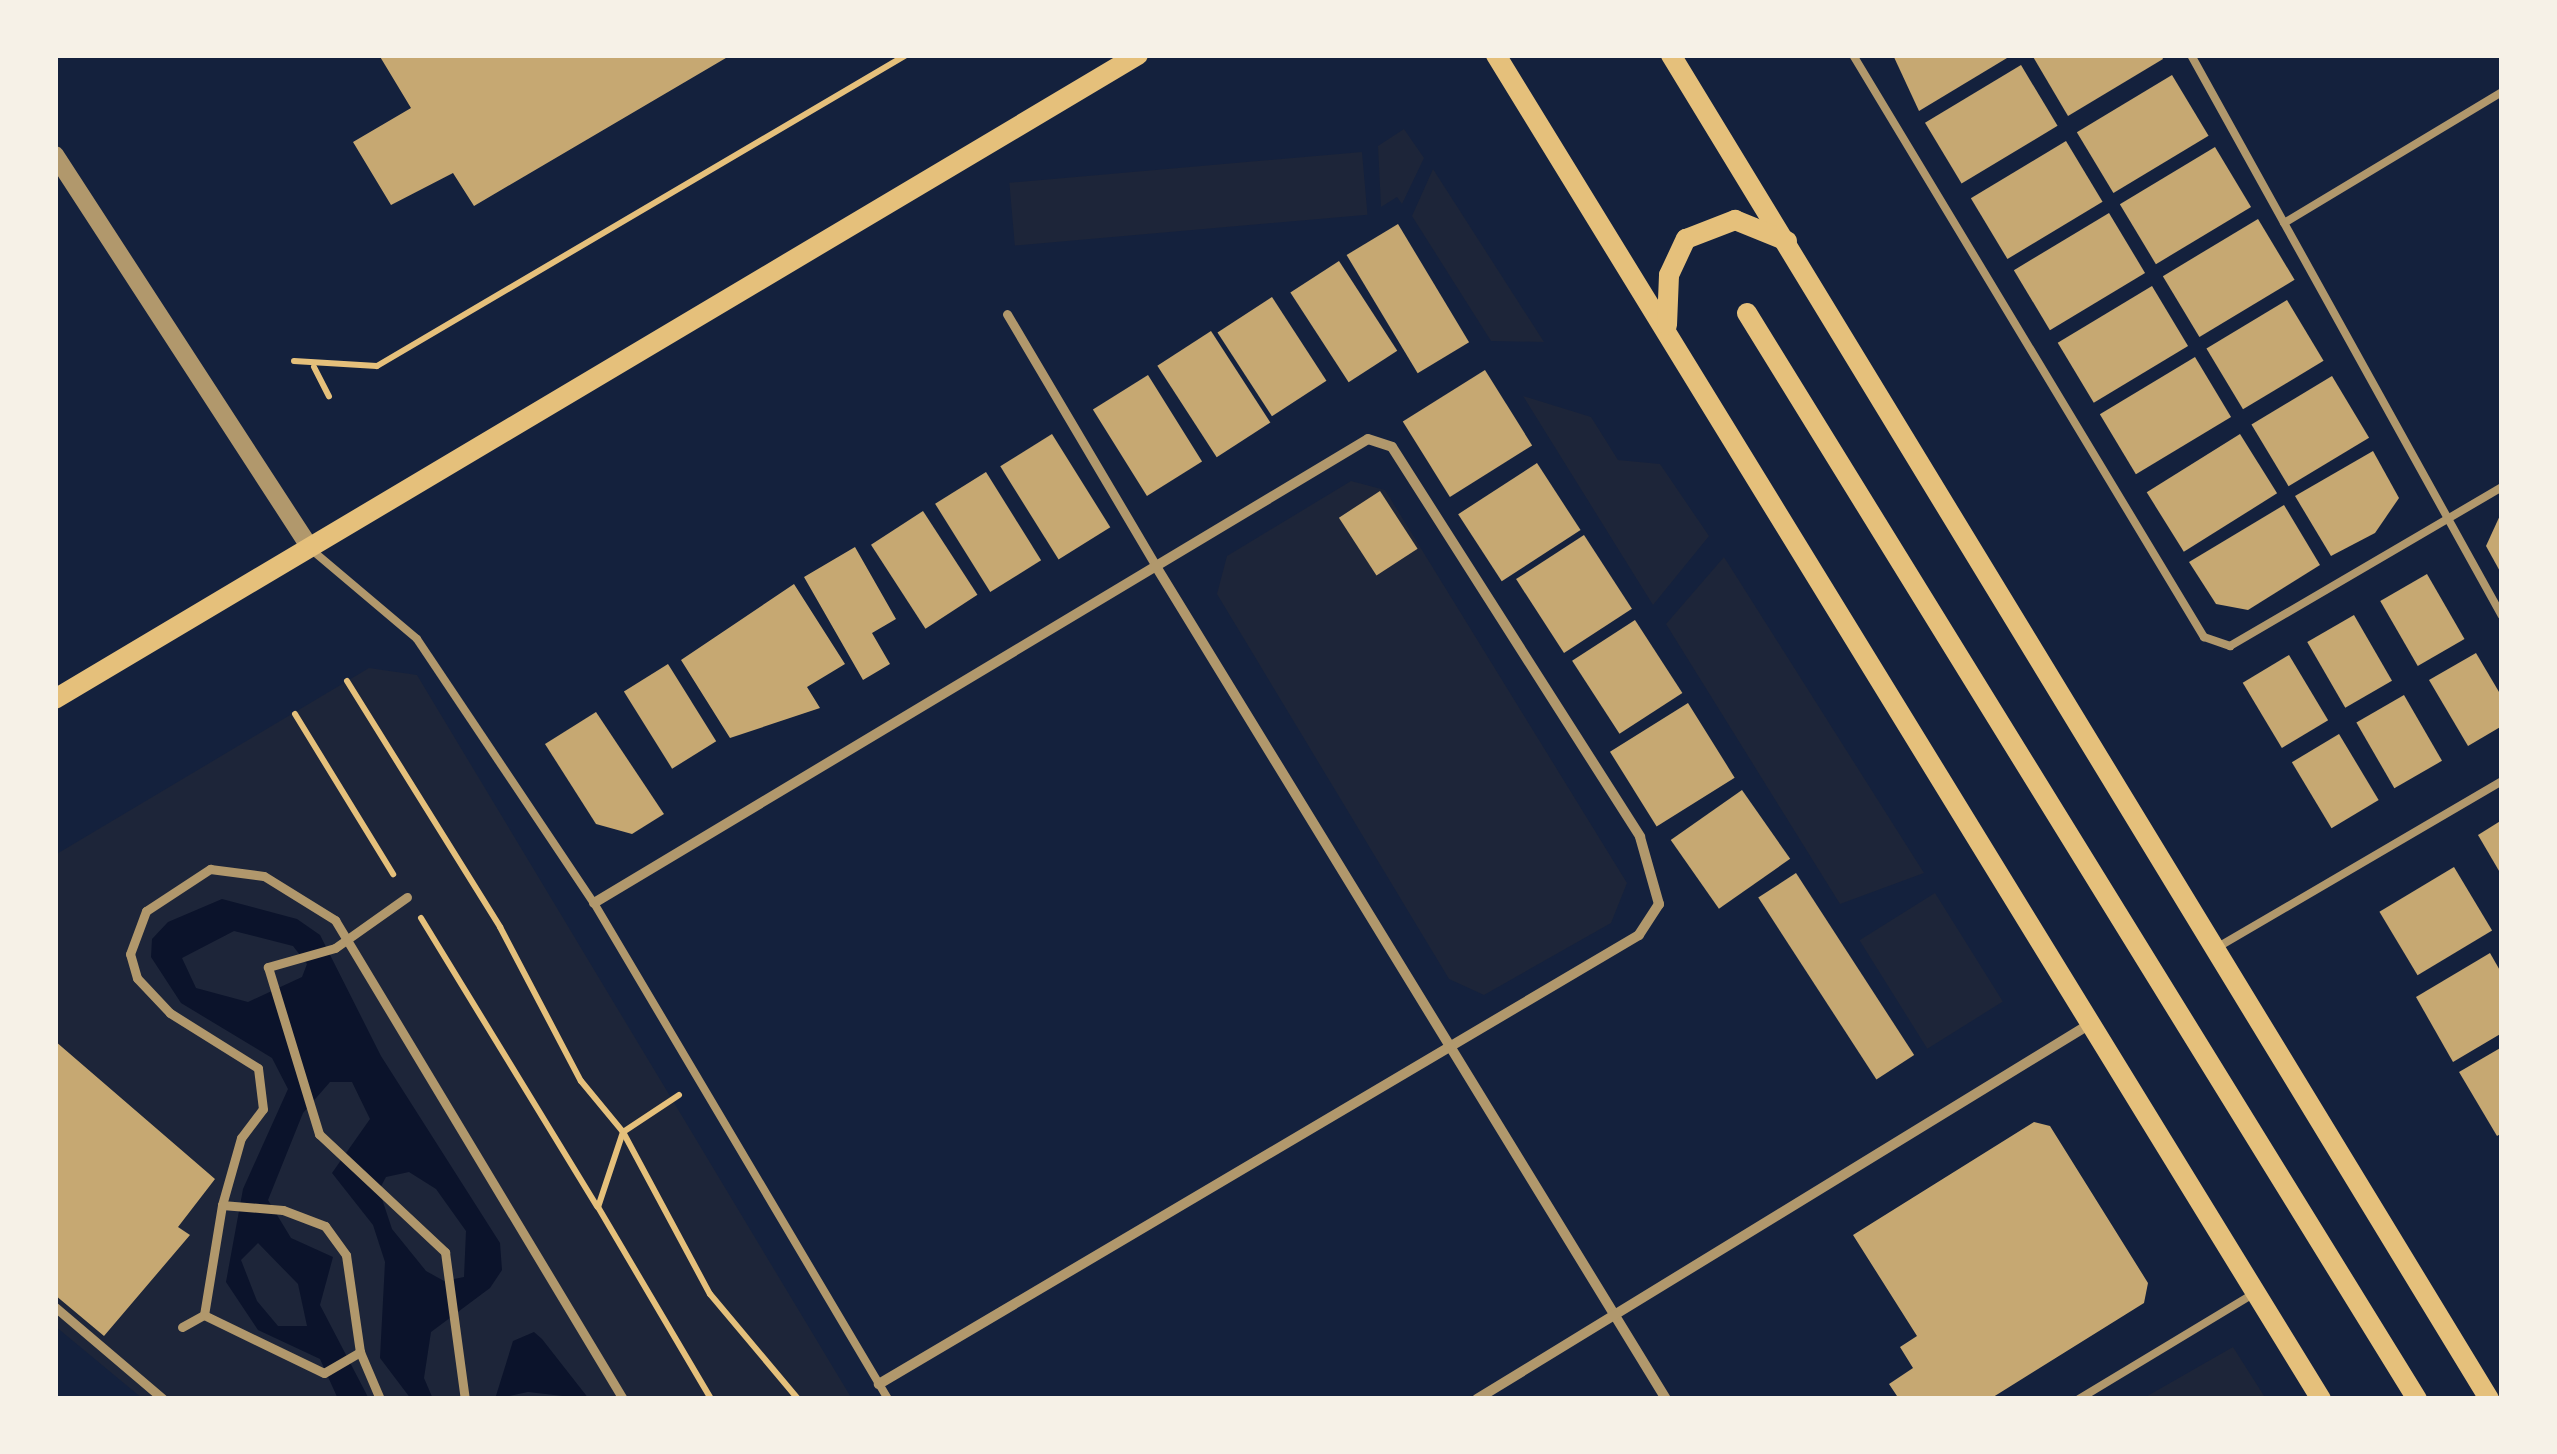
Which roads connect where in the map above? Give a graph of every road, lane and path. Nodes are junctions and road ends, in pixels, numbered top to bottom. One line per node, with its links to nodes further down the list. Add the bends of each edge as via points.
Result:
1 (906, 55): 15 (path, via 376,366)
2 (1138, 55): 19 (main road)
3 (1496, 55): 13 (main road)
4 (1671, 55): 10 (main road)
5 (1853, 55): 18 (lane, via 2204,637 2230,646)
6 (2193, 56): 9 (lane)
7 (2502, 92): 9 (lane)
8 (55, 155): 19 (street)
9 (2284, 224): 18 (lane)
10 (1793, 245): 13 (main road, via 1735,220 1686,238 1669,274); 29 (main road)
11 (1747, 313): 54 (main road)
12 (1007, 314): 20 (street)
13 (1667, 328): 30 (main road)
14 (294, 361): 15 (path)
15 (314, 367): 16 (path)
16 (329, 396)
17 (2502, 487): 18 (lane)
18 (2448, 518): 21 (lane)
19 (310, 548): 23 (main road); 27 (lane, via 417,639)
20 (1156, 568): 27 (street); 31 (street); 31 (street, via 1334,453 1368,439 1392,446 1640,837 1659,904 1639,935)
21 (2502, 616)
22 (347, 681): 33 (path, via 500,927 581,1081)
23 (55, 699)
24 (294, 714): 26 (path)
25 (2502, 781): 29 (lane)
26 (408, 897): 28 (street); 35 (path)
27 (594, 903): 32 (lane)
28 (347, 940): 34 (street, via 295,889 238,870 187,878 132,930 137,978 170,1014 258,1068 266,1092); 45 (street, via 268,967 273,988 310,1114 332,1150 445,1252); 46 (street)
29 (2214, 949): 55 (main road)
30 (2085, 1027): 36 (main road); 39 (street)
31 (1449, 1045): 39 (street); 42 (street)
32 (700, 1082): 33 (path); 42 (lane)
33 (623, 1132): 35 (path); 48 (path, via 710,1294)
34 (222, 1205): 38 (street); 41 (street, via 283,1210 325,1226 346,1255)
35 (598, 1207): 47 (path)
36 (2254, 1294): 52 (lane); 53 (main road)
37 (55, 1308): 43 (street)
38 (204, 1315): 40 (street); 41 (street, via 324,1374)
39 (1617, 1320): 50 (street); 51 (street)
40 (182, 1326)
41 (356, 1354): 44 (street)
42 (879, 1384): 49 (lane)
43 (162, 1399)
44 (380, 1399)
45 (465, 1399)
46 (623, 1399)
47 (711, 1399)
48 (798, 1399)
49 (888, 1399)
50 (1477, 1399)
51 (1666, 1399)
52 (2079, 1399)
53 (2320, 1399)
54 (2417, 1399)
55 (2489, 1399)

